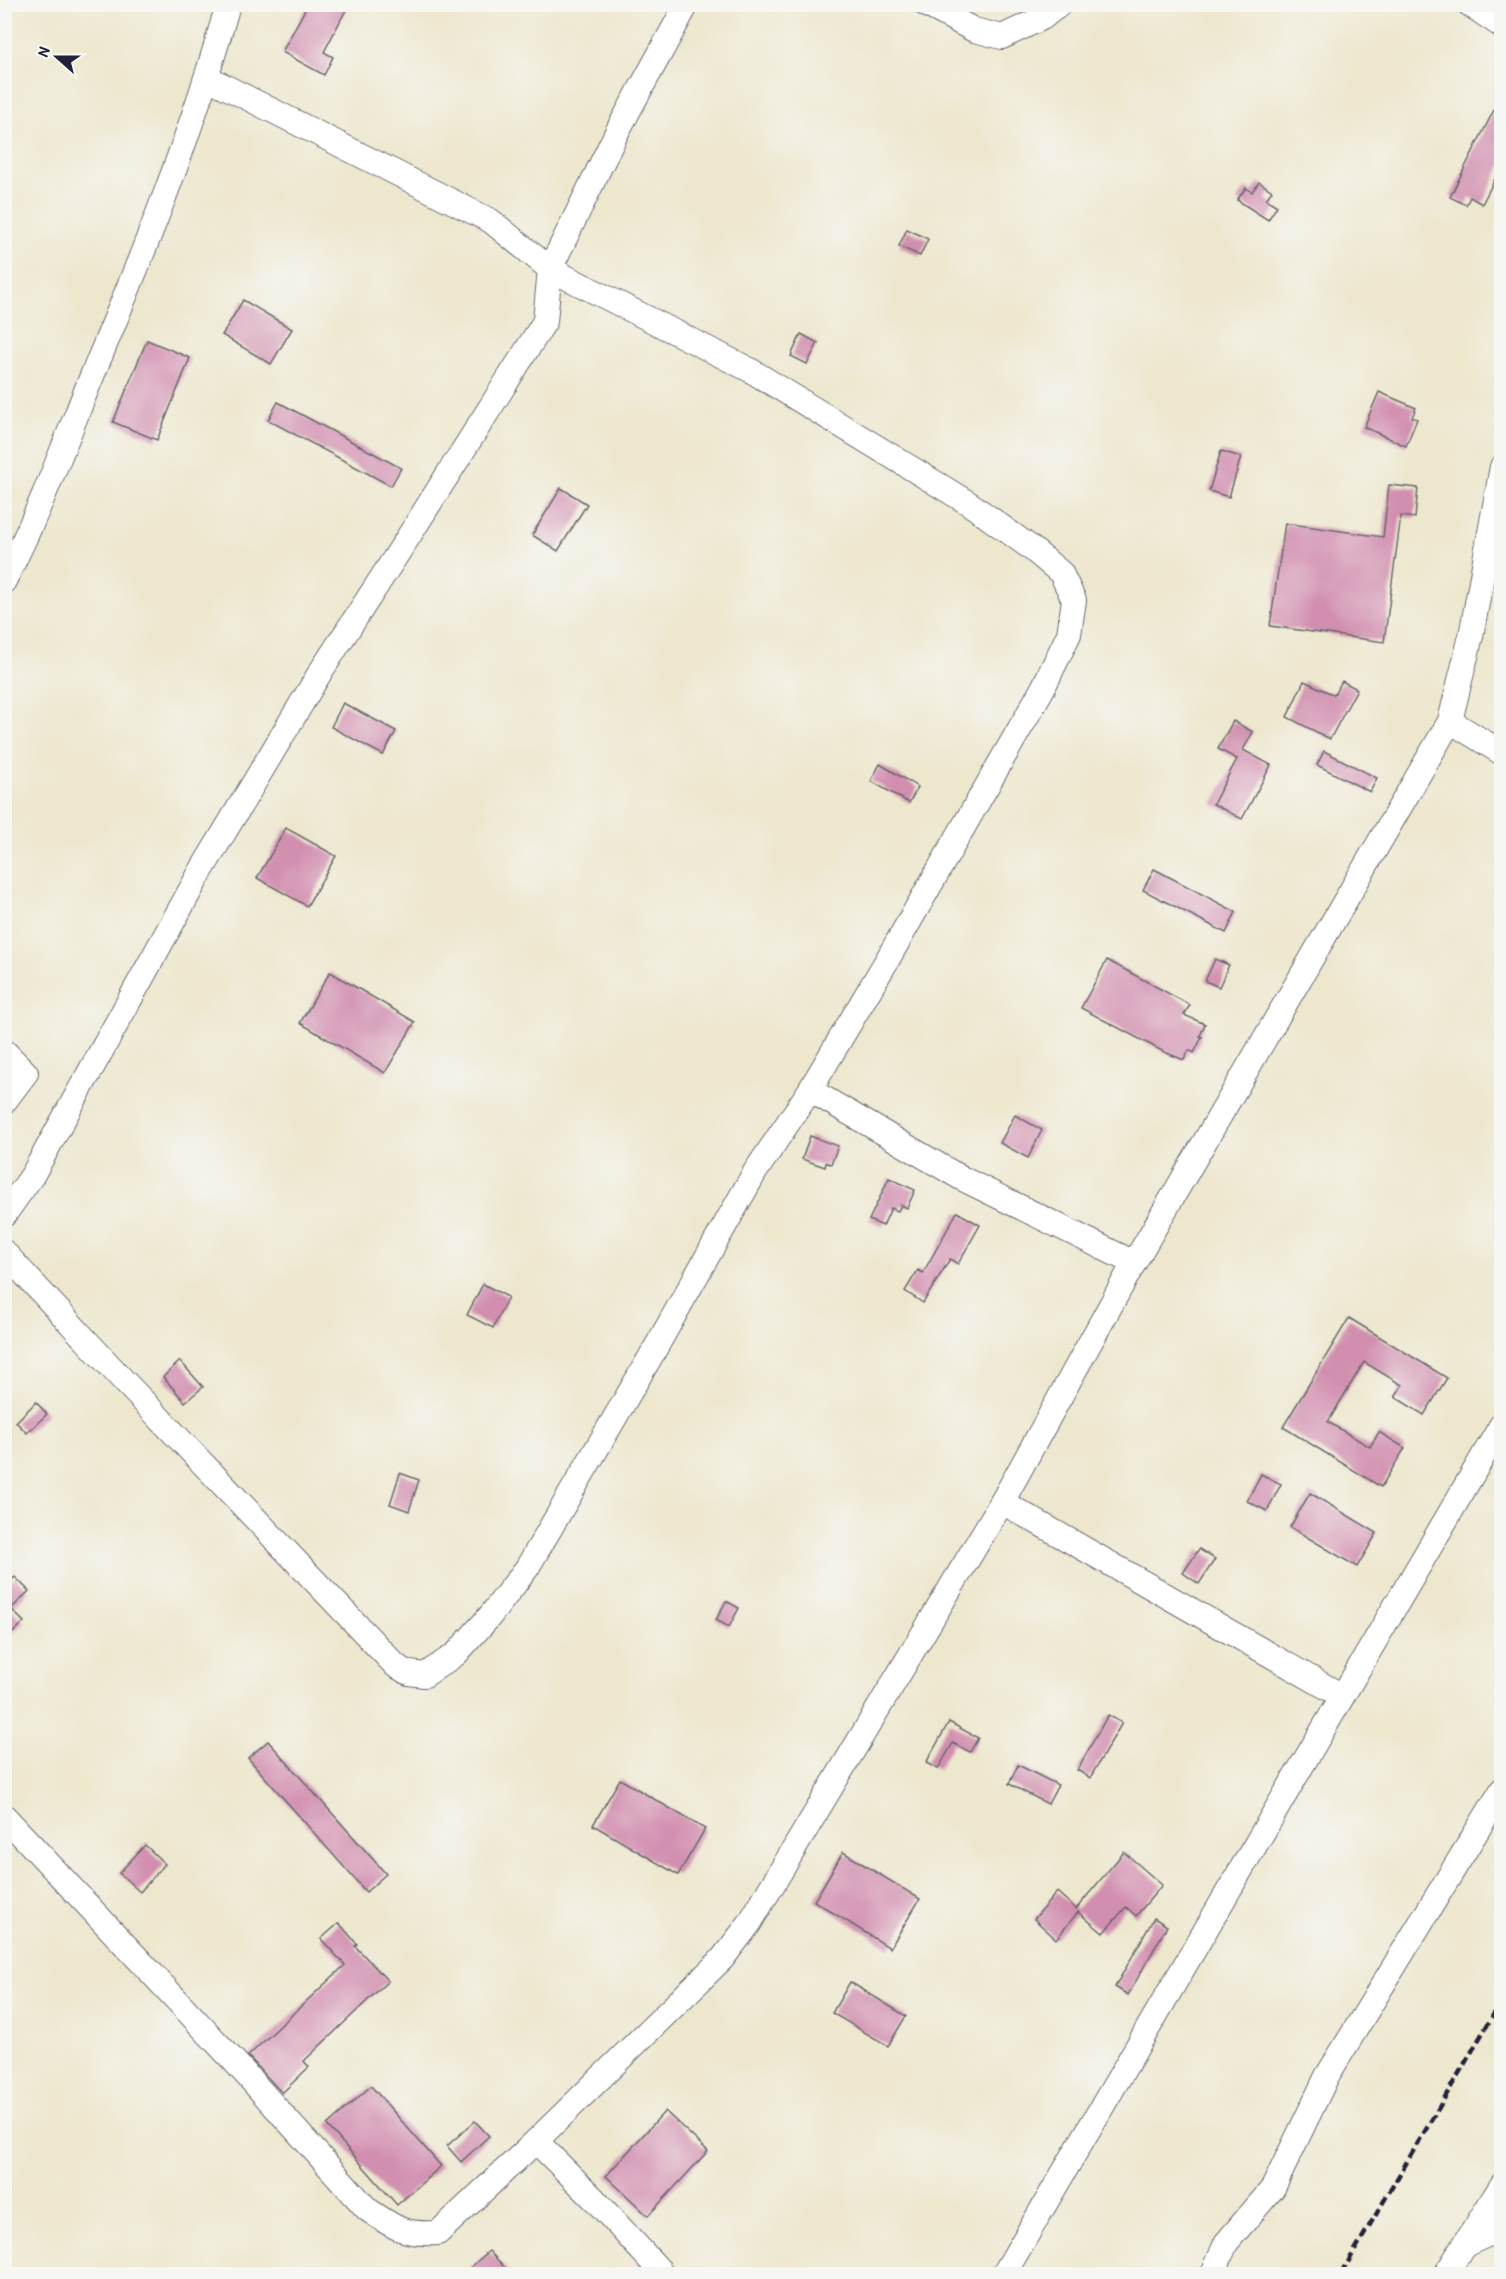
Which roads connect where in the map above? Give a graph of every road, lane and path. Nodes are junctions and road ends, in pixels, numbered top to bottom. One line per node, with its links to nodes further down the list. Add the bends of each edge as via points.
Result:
1 (228, 4): 7 (street)
2 (687, 4): 8 (street, via 618,130)
3 (925, 4): 4 (street, via 974,30 1002,37 1042,18)
4 (1060, 4)
5 (1469, 4): 6 (street)
6 (1502, 26)
7 (208, 78): 8 (street, via 491,221); 10 (street, via 134,277)
8 (550, 269): 14 (street, via 750,370 970,504 1061,573 1074,600 1069,634 1043,688); 16 (street, via 545,321 321,671 201,871 32,1176)
9 (1502, 467): 11 (street, via 1471,636)
10 (4, 581)
11 (1450, 721): 12 (street); 18 (street)
12 (1502, 753)
13 (4, 1051): 15 (street, via 26,1073)
14 (810, 1090): 17 (street, via 755,1172 527,1568 456,1654 424,1675 396,1666); 18 (street, via 961,1178)
15 (4, 1102)
16 (4, 1215)
17 (4, 1252)
18 (1134, 1263): 20 (street)
19 (1502, 1424): 21 (street)
20 (1002, 1502): 21 (street); 24 (street, via 749,1924 722,1959)
21 (1342, 1696): 29 (street)
22 (1502, 1790): 30 (street, via 1327,2076 1273,2188 1226,2244)
23 (4, 1816): 24 (street, via 367,2209 393,2227 416,2235 438,2233)
24 (536, 2141): 28 (street)
25 (1502, 2185): 27 (street)
26 (1502, 2228): 27 (street)
27 (1465, 2245): 31 (street)
28 (663, 2274)
29 (1004, 2274)
30 (1213, 2274)
31 (1446, 2274)

